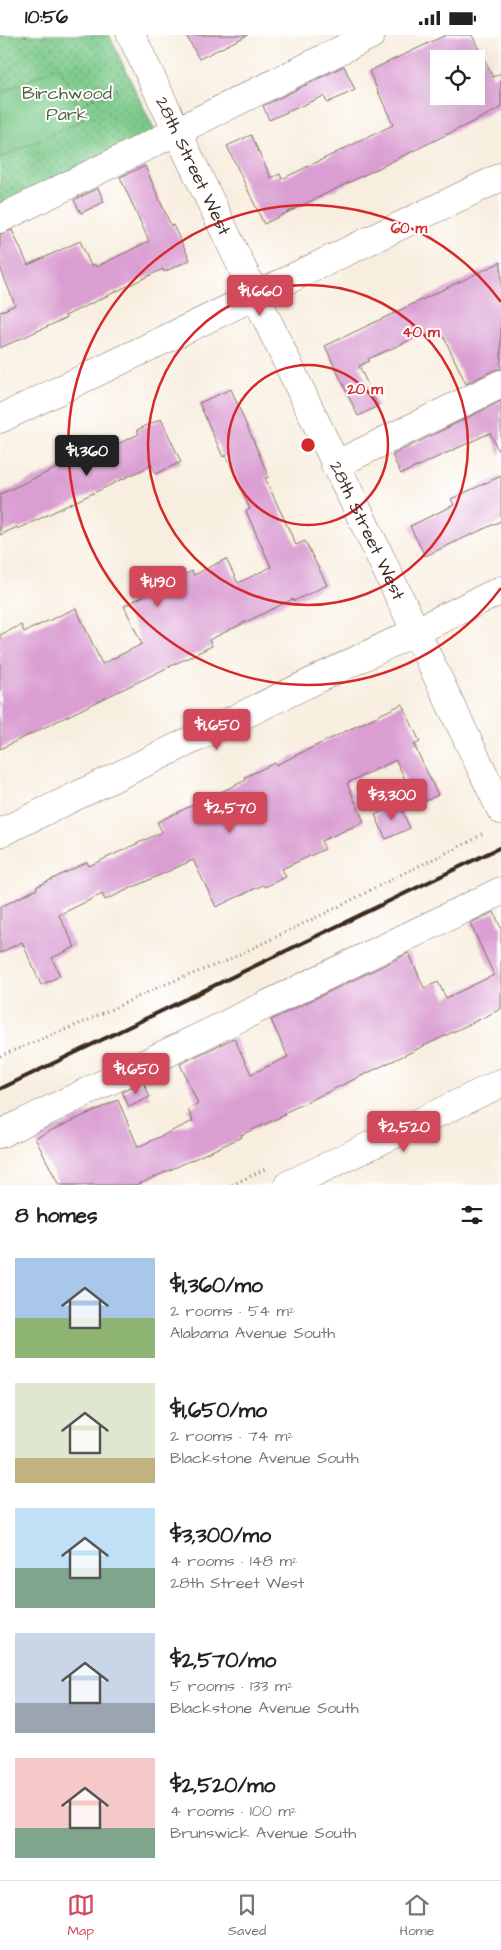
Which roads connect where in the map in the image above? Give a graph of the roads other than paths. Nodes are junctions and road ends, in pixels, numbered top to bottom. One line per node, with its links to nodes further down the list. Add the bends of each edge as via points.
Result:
1 (131, 35): 3 (street, 28th Street West)
2 (371, 35): 3 (street)
3 (177, 130): 5 (street); 6 (street, 28th Street West)
4 (501, 177): 6 (street)
5 (0, 219)
6 (255, 296): 8 (street); 9 (street, 28th Street West)
7 (501, 384): 9 (street)
8 (0, 419)
9 (335, 465): 11 (street, 28th Street West)
10 (501, 590): 11 (street)
11 (416, 632): 12 (street, 28th Street West); 13 (street)
12 (495, 820)
13 (0, 833)
14 (501, 891): 16 (street)
15 (501, 1083): 17 (street)
16 (0, 1134)
17 (288, 1185)

